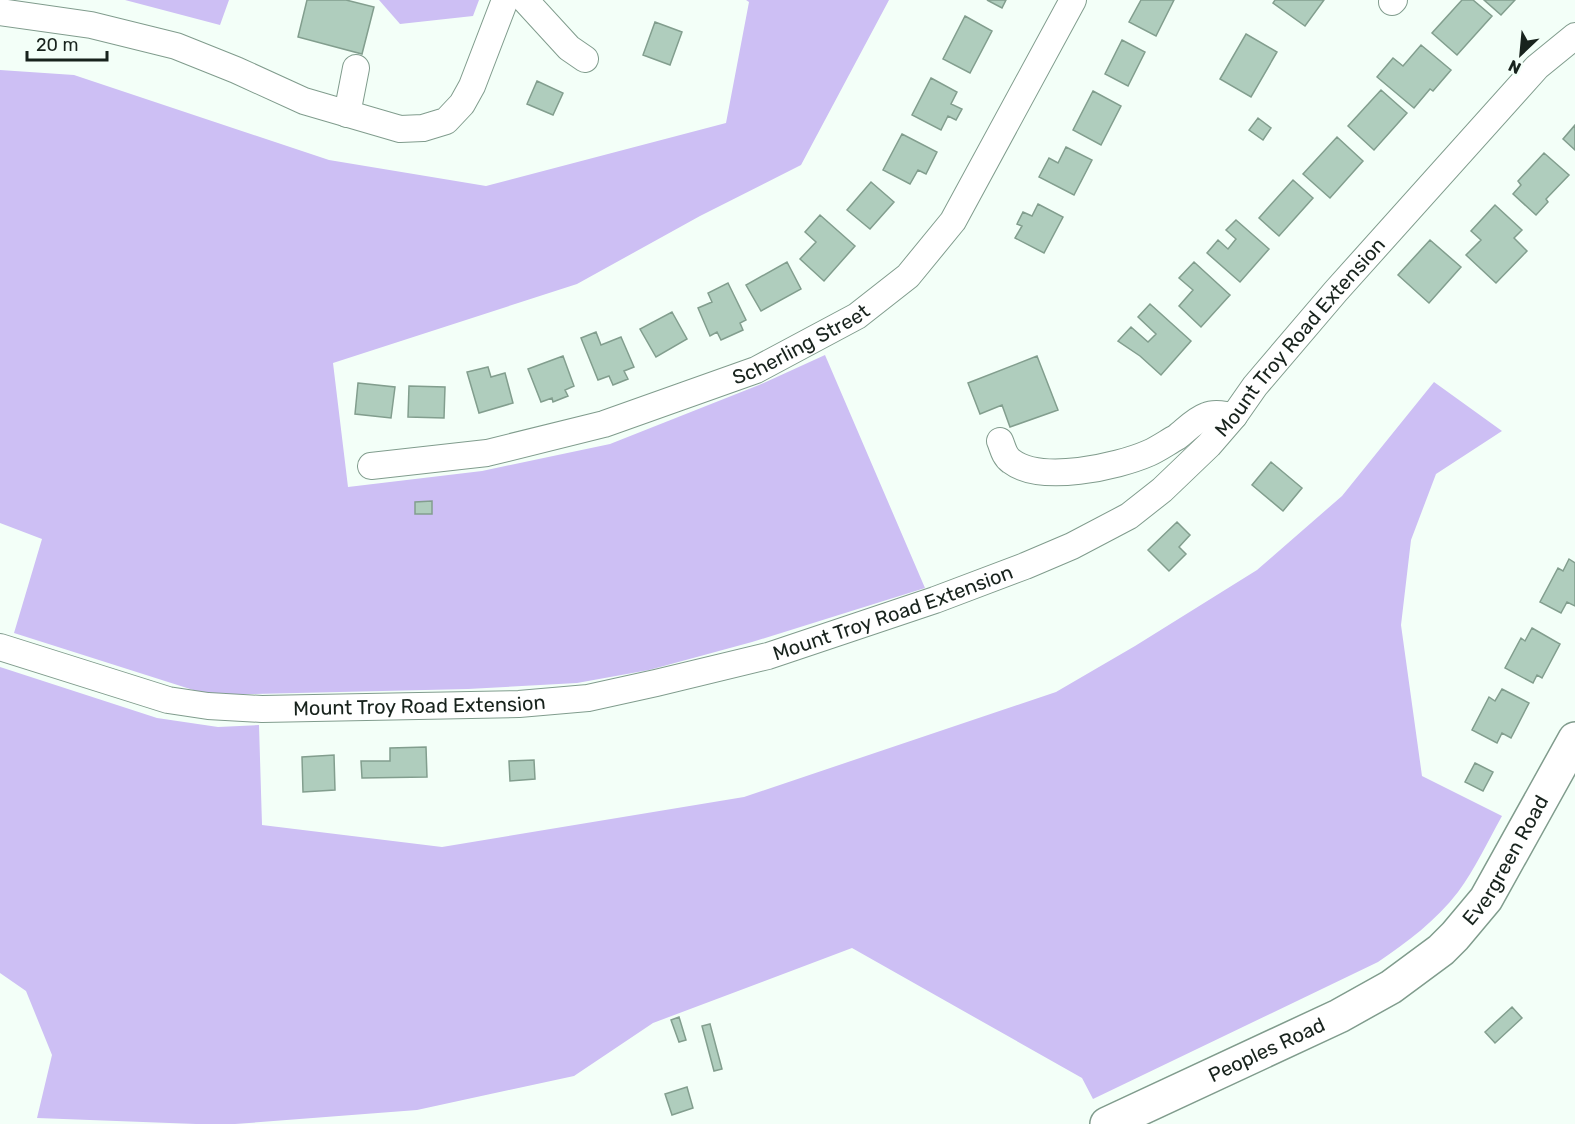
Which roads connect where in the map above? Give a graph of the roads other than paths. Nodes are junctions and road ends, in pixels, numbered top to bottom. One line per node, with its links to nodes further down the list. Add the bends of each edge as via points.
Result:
1 (505, 0): 9 (street, via 472,86 446,121 400,129)
2 (525, 0): 7 (street, via 569,48)
3 (1073, 0): 12 (street, Scherling Street, via 953,221 908,276 856,316 756,370 604,424 487,453)
4 (44, 10): 5 (street); 9 (street, via 176,46 304,101)
5 (0, 12)
6 (1575, 36): 10 (street, Mount Troy Road Extension, via 1537,67 1359,265)
7 (585, 59)
8 (356, 68): 9 (street)
9 (347, 114)
10 (1233, 416): 11 (street, via 1210,414 1149,452 1076,472 1042,472 1022,467 1010,461); 13 (street, Mount Troy Road Extension, via 1162,490 1129,516 1072,546 935,600 768,656 588,698 431,706 208,706 168,700)
11 (1000, 441)
12 (371, 466)
13 (0, 647)
14 (1575, 739): 15 (main road, Evergreen Road, via 1486,899 1455,936)
15 (1419, 967): 16 (main road, Peoples Road, via 1340,1016)
16 (1107, 1124)

